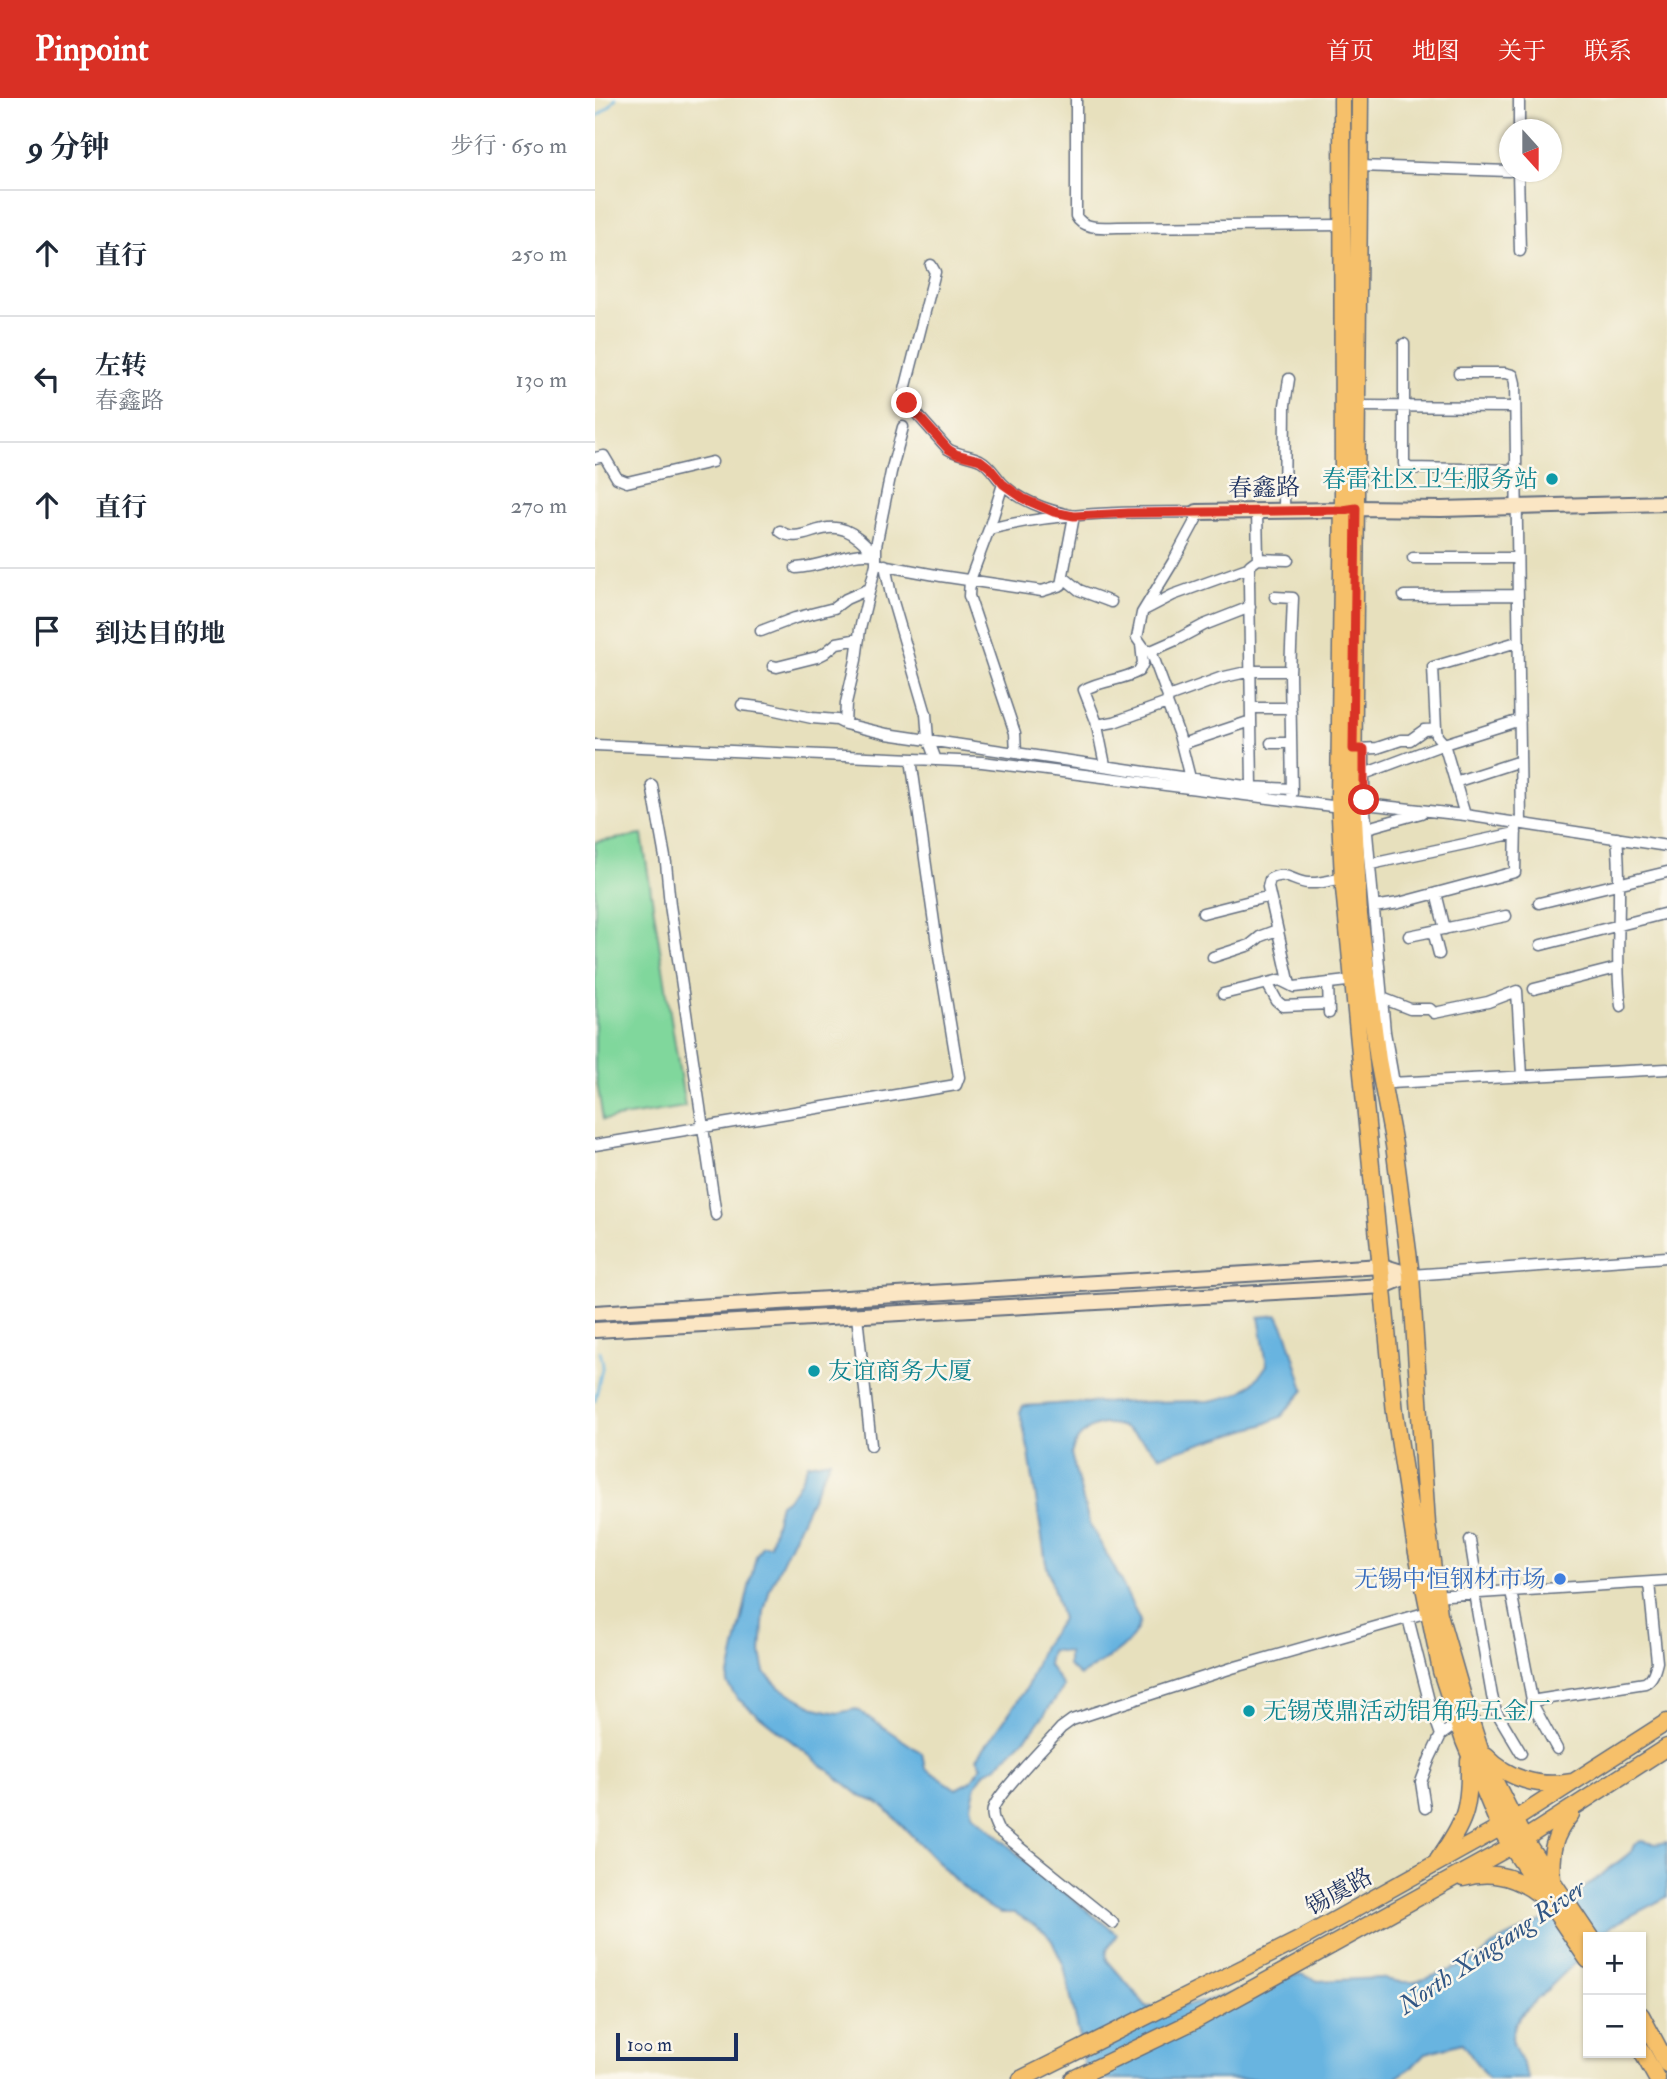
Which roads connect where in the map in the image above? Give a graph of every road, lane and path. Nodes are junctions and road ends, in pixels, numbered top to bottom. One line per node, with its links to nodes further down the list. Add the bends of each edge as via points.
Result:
1 (1076, 98): 9 (street, via 1076,216 1087,226)
2 (1342, 98): 9 (main road)
3 (1360, 98): 6 (main road)
4 (1519, 98): 5 (street)
5 (1519, 119)
6 (1359, 166): 7 (street); 15 (main road)
7 (1499, 171)
8 (1517, 182): 10 (street)
9 (1342, 225): 24 (main road)
10 (1520, 251)
11 (931, 265): 22 (street, via 935,272 905,400 948,449 980,460)
12 (1404, 344): 16 (street)
13 (1459, 373): 17 (street, via 1513,375)
14 (1289, 379): 27 (street)
15 (1357, 406): 16 (street); 24 (main road)
16 (1404, 407): 17 (street); 21 (street, via 1404,464 1409,468)
17 (1515, 407): 21 (street)
18 (903, 428): 37 (street, via 891,472)
19 (595, 458): 20 (street, via 604,456 617,478 627,482)
20 (712, 462)
21 (1516, 470): 28 (street)
22 (1003, 484): 30 (street, via 1024,499); 31 (street)
23 (1667, 503): 28 (main road, 春鑫路)
24 (1351, 509): 27 (main road, 春鑫路); 28 (main road, 春鑫路, via 1375,514); 72 (main road); 86 (main road)
25 (1667, 510): 28 (main road, 春鑫路)
26 (1257, 511): 27 (main road, 春鑫路); 29 (main road, 春鑫路); 35 (street)
27 (1284, 511)
28 (1516, 511): 34 (street)
29 (1198, 512): 30 (street); 48 (street)
30 (1074, 516): 31 (street); 40 (street)
31 (989, 529): 41 (street)
32 (781, 531): 37 (street, via 795,536 827,527 843,529)
33 (1413, 558): 34 (street)
34 (1517, 558): 43 (street)
35 (1258, 559): 36 (street); 38 (street)
36 (1288, 560)
37 (879, 562): 39 (street, via 860,553 812,568); 41 (street); 42 (street); 66 (street, via 926,713)
38 (1250, 567): 47 (street); 48 (street)
39 (796, 568)
40 (1063, 577): 41 (street, via 1061,585 1042,591); 46 (street, via 1079,590)
41 (969, 580): 73 (street, via 969,596 1014,733)
42 (869, 589): 49 (street, via 834,608); 50 (street)
43 (1517, 595): 44 (street); 51 (street)
44 (1404, 596)
45 (1275, 597): 56 (street, via 1293,598)
46 (1111, 602)
47 (1250, 607): 53 (street); 55 (street)
48 (1145, 610): 52 (street, via 1136,638)
49 (761, 631)
50 (859, 639): 54 (street, via 837,643 817,657); 63 (street)
51 (1517, 642): 61 (street); 65 (street, via 1433,667)
52 (1141, 644): 53 (street); 64 (street, via 1139,671 1084,690)
53 (1150, 651): 57 (street)
54 (773, 666)
55 (1251, 671): 56 (street); 57 (street, via 1220,678); 59 (street)
56 (1290, 671): 60 (street)
57 (1168, 700): 64 (street); 69 (street)
58 (741, 705): 63 (street)
59 (1251, 708): 60 (street); 62 (street)
60 (1291, 708): 68 (street)
61 (1520, 720): 70 (street); 76 (street)
62 (1251, 721): 69 (street); 82 (street)
63 (845, 724): 66 (street)
64 (1097, 725): 77 (street)
65 (1436, 729): 70 (street); 72 (street, via 1424,730 1410,740)
66 (928, 739): 73 (street); 75 (street)
67 (1271, 743): 68 (street)
68 (1291, 743): 83 (street)
69 (1182, 744): 79 (street)
70 (1444, 744): 78 (street); 80 (street)
71 (595, 745): 74 (street)
72 (1359, 749): 78 (street); 113 (main road, via 1353,799)
73 (1016, 753): 77 (street)
74 (911, 759): 75 (street); 124 (street, via 959,1077 956,1085)
75 (936, 760): 84 (street)
76 (1520, 761): 80 (street); 89 (street)
77 (1105, 765): 79 (street)
78 (1364, 774): 85 (street)
79 (1191, 778): 82 (street)
80 (1455, 782): 88 (street)
81 (652, 785): 124 (street)
82 (1252, 787): 83 (street)
83 (1292, 789): 84 (street)
84 (1292, 801): 86 (street)
85 (1365, 804): 87 (street); 90 (street)
86 (1340, 807): 95 (main road)
87 (1428, 811): 88 (street); 90 (street)
88 (1465, 815): 89 (street)
89 (1518, 826): 91 (street); 93 (street); 97 (street, via 1515,872)
90 (1367, 828): 93 (street)
91 (1617, 838): 92 (street); 96 (street)
92 (1667, 846)
93 (1371, 864): 100 (street)
94 (1667, 872): 96 (street)
95 (1343, 878): 98 (street, via 1304,883 1289,875 1274,876 1269,881); 113 (main road)
96 (1619, 883): 99 (street); 104 (street)
97 (1436, 893): 100 (street); 105 (street)
98 (1270, 896): 101 (street); 106 (street)
99 (1539, 903)
100 (1374, 907): 113 (street)
101 (1203, 913)
102 (1667, 913): 104 (street)
103 (1506, 916): 105 (street)
104 (1619, 926): 109 (street); 112 (street)
105 (1445, 929): 107 (street)
106 (1277, 930): 111 (street); 116 (street)
107 (1433, 931): 108 (street); 110 (street)
108 (1409, 936)
109 (1541, 945)
110 (1439, 954)
111 (1213, 957)
112 (1617, 968): 117 (street); 120 (street)
113 (1367, 981): 115 (street); 119 (street); 123 (main road); 128 (main road)
114 (1266, 983): 115 (street, via 1283,1006 1329,1008); 116 (street, via 1280,980); 118 (street)
115 (1328, 983): 116 (street)
116 (1290, 985)
117 (1534, 989)
118 (1223, 994)
119 (1382, 998): 122 (street, via 1434,1013 1517,991); 123 (street)
120 (1621, 1006)
121 (1667, 1069): 122 (street)
122 (1522, 1076): 123 (street)
123 (1388, 1083): 129 (main road)
124 (702, 1126): 125 (street); 126 (street)
125 (595, 1144)
126 (716, 1215)
127 (1667, 1257): 129 (street)
128 (1382, 1266): 129 (main road); 130 (main road); 131 (main road)
129 (1411, 1275): 130 (main road); 140 (main road)
130 (1384, 1286): 132 (main road); 140 (main road, via 1395,1413)
131 (595, 1313)
132 (857, 1316): 133 (main road); 134 (street)
133 (595, 1330)
134 (871, 1444)
135 (1470, 1540): 139 (street)
136 (1667, 1581): 137 (street)
137 (1649, 1583): 138 (street); 142 (street, via 1657,1662 1649,1681)
138 (1511, 1591): 139 (street); 142 (street)
139 (1474, 1593): 140 (street); 149 (street, via 1496,1711)
140 (1430, 1602): 141 (street); 144 (main road, via 1441,1671); 148 (main road, via 1440,1614)
141 (1408, 1618): 145 (street); 159 (street, via 1167,1689 1072,1720 1061,1728 1003,1793 993,1807 993,1819 998,1830)
142 (1531, 1701): 147 (street)
143 (1667, 1722): 150 (main road, 锡虞路)
144 (1458, 1723): 145 (street); 148 (main road)
145 (1441, 1735): 152 (street, via 1421,1782)
146 (1667, 1747): 151 (main road, 锡虞路)
147 (1557, 1749)
148 (1474, 1750): 150 (main road, via 1523,1780); 153 (main road); 155 (main road, via 1467,1807 1457,1832)
149 (1521, 1753)
150 (1577, 1781): 153 (main road, 锡虞路)
151 (1579, 1804): 154 (main road, 锡虞路); 156 (main road, via 1559,1828)
152 (1425, 1808)
153 (1507, 1824): 154 (main road); 155 (main road, 锡虞路)
154 (1517, 1843): 156 (main road); 157 (main road); 158 (main road, 锡虞路)
155 (1434, 1865): 165 (main road, 锡虞路, via 1299,1941)
156 (1552, 1880): 157 (main road)
157 (1553, 1900): 158 (main road, via 1518,1881 1482,1874 1438,1888); 160 (main road); 161 (main road)
158 (1393, 1911): 166 (main road, 锡虞路, via 1196,2020)
159 (1113, 1923)
160 (1585, 1932)
161 (1583, 1951)
162 (1646, 2024): 164 (main road)
163 (1645, 2058): 167 (main road)
164 (1667, 2064)
165 (1021, 2079)
166 (1073, 2079)
167 (1657, 2079)

